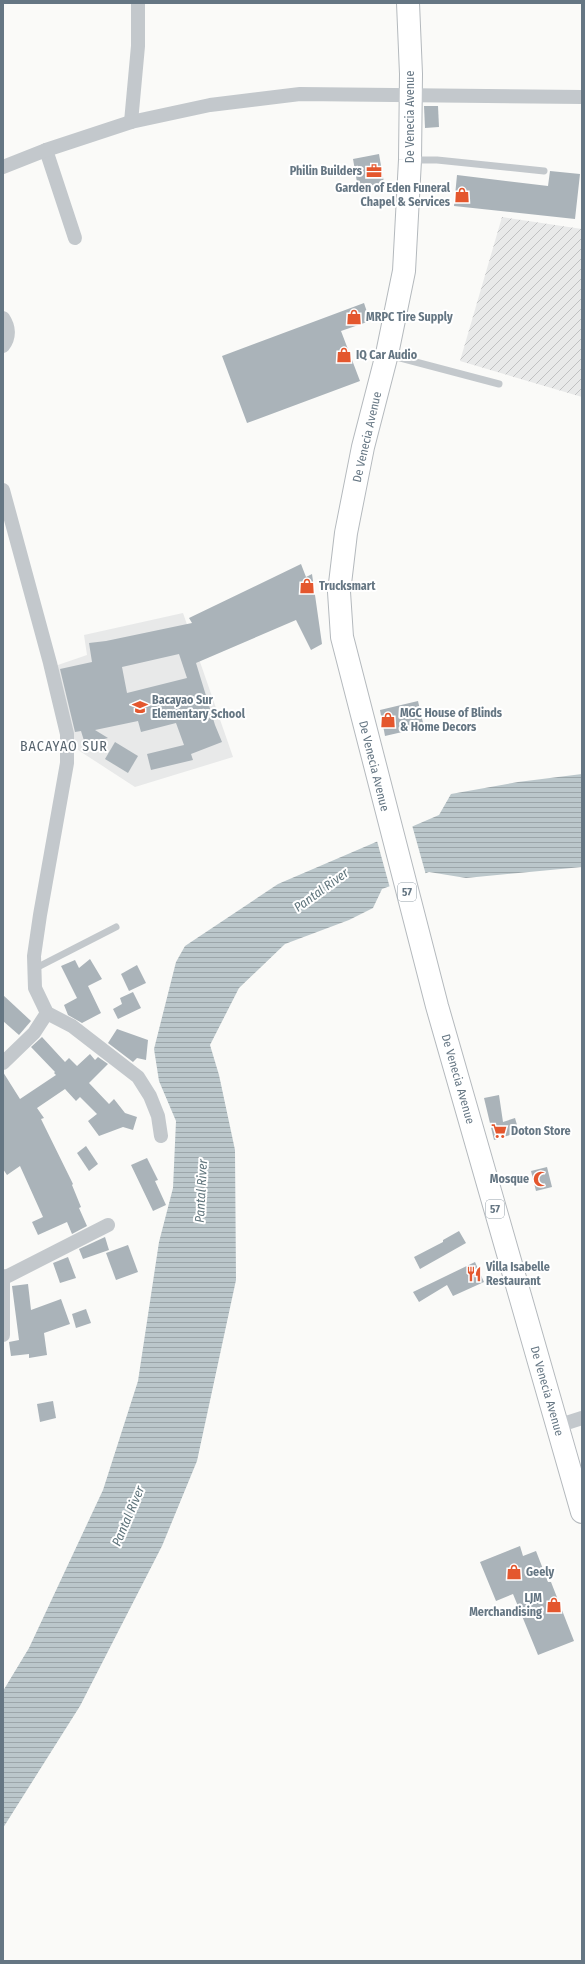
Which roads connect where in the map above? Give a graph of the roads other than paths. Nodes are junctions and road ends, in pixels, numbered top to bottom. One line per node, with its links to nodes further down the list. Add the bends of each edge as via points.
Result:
1 (138, 3): 5 (street, via 138,46)
2 (408, 3): 3 (highway, De Venecia Avenue / 57)
3 (410, 94): 4 (street); 5 (street, via 300,94 210,105); 7 (highway, De Venecia Avenue / 57)
4 (582, 97)
5 (131, 122): 6 (street)
6 (46, 150): 8 (street); 10 (street)
7 (410, 160): 9 (lane, via 437,160); 13 (highway, De Venecia Avenue / 57, via 404,271)
8 (3, 167)
9 (544, 171)
10 (76, 238)
11 (3, 318): 12 (street, via 7,324 8,336)
12 (3, 346)
13 (387, 354): 14 (lane); 25 (highway, De Venecia Avenue / 57, via 363,447 346,533 339,592 342,637 437,1006)
14 (499, 384)
15 (3, 490): 17 (street, via 67,734 67,763 40,914)
16 (116, 928): 17 (lane)
17 (33, 970): 18 (street, via 35,988)
18 (47, 1013): 19 (street, via 34,1033); 20 (street, via 72,1026 138,1077 150,1096 158,1116)
19 (3, 1063)
20 (161, 1136)
21 (108, 1225): 22 (street)
22 (4, 1277): 23 (street)
23 (3, 1335)
24 (582, 1418): 25 (street)
25 (557, 1426): 26 (highway, De Venecia Avenue / 57)
26 (582, 1512)

